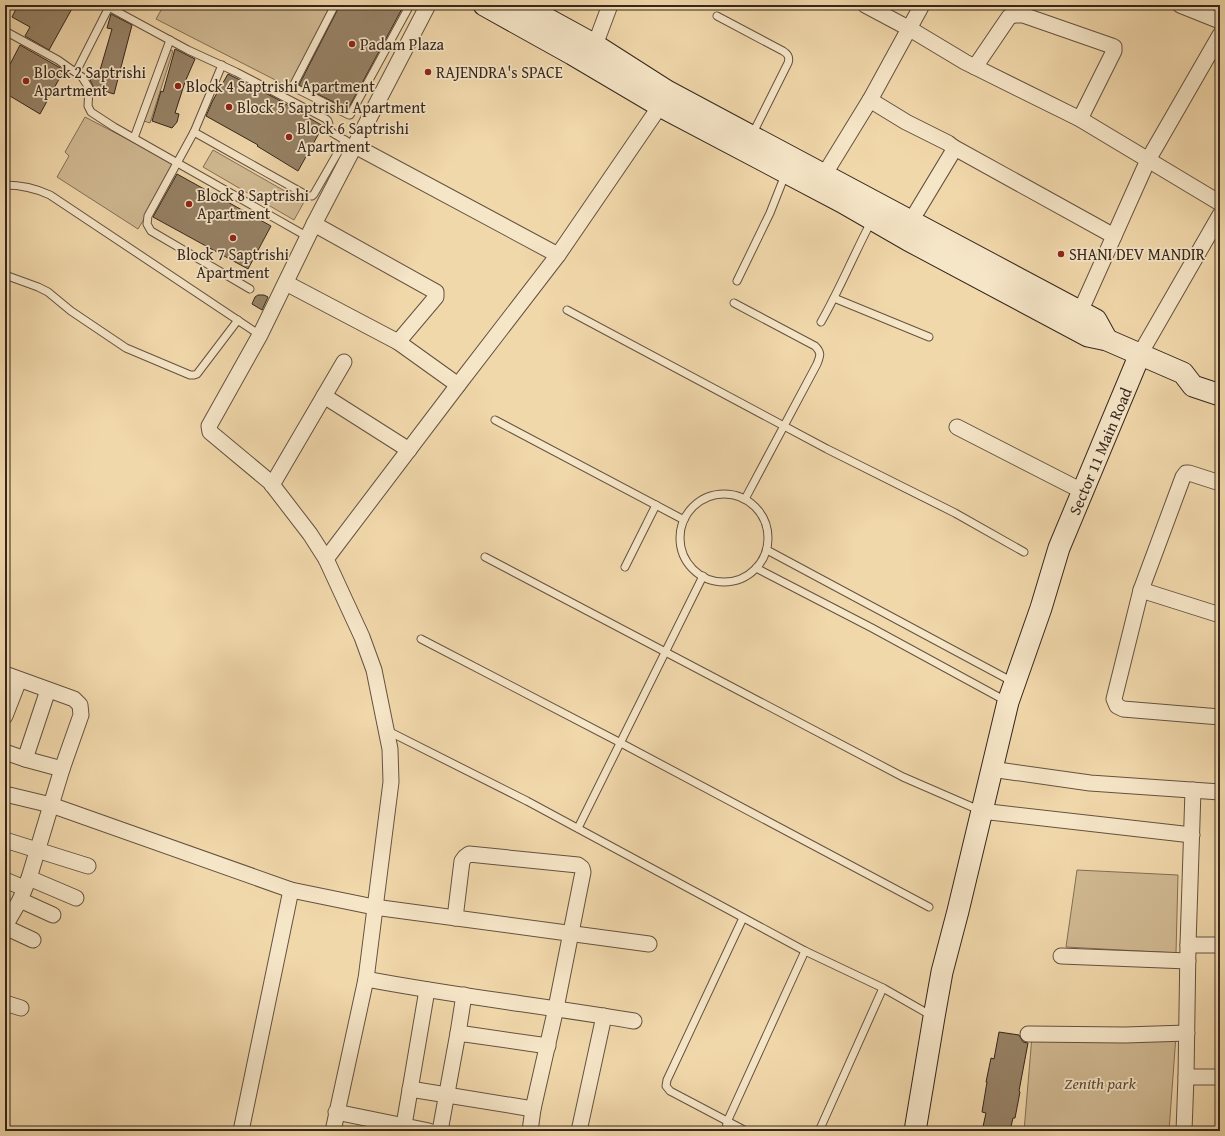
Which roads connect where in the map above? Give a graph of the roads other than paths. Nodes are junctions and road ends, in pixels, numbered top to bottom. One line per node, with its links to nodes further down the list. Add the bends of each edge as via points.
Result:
1 (8, 5): 12 (lane)
2 (335, 5): 3 (lane, via 293,86 349,115)
3 (410, 5)
4 (428, 5): 29 (street)
5 (484, 5): 23 (street, via 572,54)
6 (522, 5): 19 (street)
7 (610, 5): 19 (street)
8 (865, 5): 15 (street)
9 (922, 5): 15 (street)
10 (1180, 5): 14 (street)
11 (107, 6): 18 (lane); 22 (lane)
12 (5, 11)
13 (717, 16): 27 (lane, via 783,50 789,56 788,63)
14 (1220, 21)
15 (910, 29): 21 (street); 24 (street)
16 (5, 31): 22 (lane)
17 (1220, 35): 31 (street)
18 (170, 40): 20 (lane); 28 (lane)
19 (595, 45): 23 (street)
20 (222, 65): 26 (lane); 29 (lane, via 326,119 331,132)
21 (975, 66): 25 (street); 25 (street, via 1009,17 1014,15 1023,15 1114,47)
22 (76, 72): 28 (lane, via 89,88 88,106 91,112)
23 (664, 98): 27 (street); 33 (street); 42 (street)
24 (870, 100): 30 (street); 34 (street)
25 (1080, 119): 31 (street)
26 (194, 132): 29 (lane, via 308,196 314,194); 32 (lane)
27 (752, 135): 34 (street)
28 (134, 138): 32 (lane)
29 (350, 143): 40 (street); 42 (street)
30 (952, 147): 39 (street, via 952,153); 41 (street)
31 (1148, 160): 36 (street); 41 (street)
32 (177, 163): 40 (lane); 46 (lane, via 148,216 148,228)
33 (786, 173): 34 (street); 44 (lane)
34 (821, 182): 38 (street); 39 (street)
35 (5, 185): 51 (lane, via 36,188 50,195)
36 (1220, 203)
37 (1220, 215): 57 (street)
38 (872, 220): 47 (lane); 55 (street, via 1088,336)
39 (911, 221): 50 (street)
40 (311, 231): 45 (street); 56 (street, via 436,292 436,297)
41 (1114, 236): 50 (street)
42 (558, 255): 61 (street)
43 (5, 275): 51 (lane, via 48,292 126,348 190,375 197,374)
44 (737, 281)
45 (286, 283): 53 (street); 56 (street)
46 (250, 289)
47 (834, 298): 52 (lane); 54 (lane)
48 (734, 303): 65 (lane, via 816,346 819,350 821,355 817,364)
49 (567, 310): 65 (lane)
50 (1080, 312): 55 (street, via 1096,320)
51 (238, 320): 53 (lane)
52 (820, 322)
53 (260, 335): 69 (street, via 209,429)
54 (929, 337)
55 (1107, 340): 57 (street)
56 (398, 342): 61 (street)
57 (1140, 354): 59 (street); 70 (street, Sector 11 Main Road)
58 (344, 362): 63 (street)
59 (1183, 373): 60 (street, via 1196,371); 62 (street, via 1193,386)
60 (1220, 381)
61 (458, 385): 67 (street)
62 (1220, 395)
63 (324, 396): 67 (street); 69 (street)
64 (496, 420): 72 (lane)
65 (784, 426): 71 (lane); 75 (lane, via 955,513)
66 (957, 427): 70 (street)
67 (409, 450): 77 (street)
68 (1220, 483): 81 (street, via 1189,473 1184,475)
69 (272, 486): 77 (street, via 310,534)
70 (1082, 491): 88 (street, Sector 11 Main Road, via 1059,548)
71 (745, 499): 73 (lane, via 734,494 721,493 710,496 699,501); 74 (lane, via 762,515 767,526)
72 (656, 505): 73 (lane); 78 (lane)
73 (684, 520): 80 (lane, via 680,533 685,558 692,568)
74 (766, 550): 79 (lane); 88 (lane)
75 (1024, 552)
76 (485, 557): 84 (lane)
77 (326, 559): 91 (street, via 362,637)
78 (625, 567)
79 (756, 568): 80 (lane, via 745,577 731,582 716,581); 88 (lane, via 872,628)
80 (703, 576): 84 (lane)
81 (1141, 590): 82 (street); 90 (street, via 1114,695 1115,703 1123,709)
82 (1220, 615)
83 (421, 639): 92 (lane)
84 (665, 652): 92 (lane); 101 (lane, via 903,777)
85 (5, 674): 86 (street)
86 (19, 680): 87 (street); 89 (street)
87 (48, 690): 94 (street); 95 (street, via 74,699 80,705 81,715)
88 (1011, 692): 96 (street, Sector 11 Main Road)
89 (5, 716)
90 (1220, 718)
91 (386, 730): 102 (lane); 111 (street, via 390,749 391,782)
92 (619, 742): 102 (lane); 112 (lane)
93 (5, 752): 94 (street)
94 (25, 759): 95 (street)
95 (62, 769): 100 (street)
96 (991, 769): 97 (street, via 1090,783); 101 (street, Sector 11 Main Road)
97 (1193, 790): 98 (street); 103 (street)
98 (1220, 792)
99 (5, 794): 100 (street)
100 (51, 805): 105 (street); 109 (street)
101 (981, 811): 103 (street); 133 (street, Sector 11 Main Road, via 942,972)
102 (578, 828): 115 (lane)
103 (1192, 835): 120 (street)
104 (5, 840): 105 (street)
105 (37, 850): 106 (street); 108 (street)
106 (88, 866)
107 (5, 880): 108 (street)
108 (24, 889): 110 (street); 113 (street); 116 (street)
109 (291, 890): 111 (street); 147 (street)
110 (76, 898)
111 (374, 907): 114 (street); 125 (street)
112 (929, 907)
113 (53, 915)
114 (455, 918): 117 (street); 117 (street, via 462,861 469,854 578,865 583,872)
115 (743, 918): 122 (lane); 145 (lane, via 666,1086 670,1091)
116 (5, 927): 118 (street)
117 (572, 934): 119 (street); 131 (street)
118 (33, 940)
119 (649, 944)
120 (1188, 945): 121 (street); 124 (street)
121 (1220, 945)
122 (805, 951): 126 (lane); 145 (lane)
123 (1061, 956): 124 (street)
124 (1188, 961): 136 (street)
125 (366, 979): 127 (street); 144 (street)
126 (883, 988): 133 (lane); 155 (lane)
127 (427, 990): 128 (street); 141 (street)
128 (464, 995): 131 (street); 135 (street)
129 (5, 1003): 130 (street)
130 (20, 1008)
131 (556, 1008): 132 (street); 138 (street)
132 (604, 1016): 134 (street); 152 (street)
133 (934, 1017): 156 (street, Sector 11 Main Road)
134 (634, 1021)
135 (458, 1033): 138 (street); 142 (street)
136 (1187, 1033): 137 (street); 139 (street)
137 (1028, 1034)
138 (548, 1046): 143 (street)
139 (1186, 1077): 140 (street); 157 (street)
140 (1220, 1077)
141 (410, 1089): 142 (street); 146 (street)
142 (447, 1095): 143 (street); 150 (street)
143 (533, 1109): 151 (street)
144 (336, 1112): 146 (street); 148 (street)
145 (727, 1122): 153 (lane); 154 (lane)
146 (404, 1128): 149 (street)
147 (241, 1131)
148 (333, 1131)
149 (429, 1131)
150 (440, 1131)
151 (530, 1131)
152 (579, 1131)
153 (726, 1131)
154 (746, 1131)
155 (819, 1131)
156 (916, 1131)
157 (1184, 1131)

